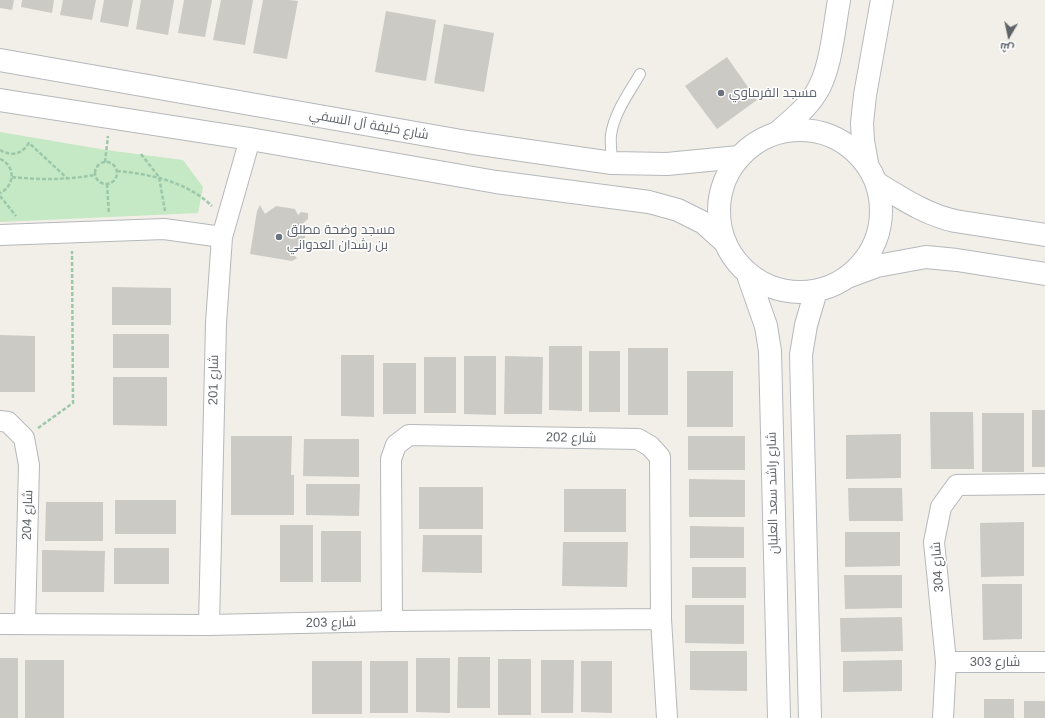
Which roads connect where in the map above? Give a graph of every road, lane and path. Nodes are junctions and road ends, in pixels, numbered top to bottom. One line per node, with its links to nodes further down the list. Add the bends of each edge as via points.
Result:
1 (839, 0): 7 (street, via 826,69 817,93 803,110)
2 (882, 0): 17 (street, via 862,123)
3 (0, 60): 9 (street, شارع خليفة آل النسفي)
4 (640, 74): 16 (lane, via 613,124)
5 (0, 100): 6 (street)
6 (111, 118): 8 (street); 15 (path)
7 (777, 133): 13 (street, via 754,144); 17 (street, via 802,129 827,134 849,145)
8 (250, 139): 20 (street); 33 (street, شارع 201)
9 (467, 142): 10 (street, شارع خليفة آل النسفي); 20 (street, via 471,160 468,167)
10 (501, 148): 16 (street, شارع خليفة آل النسفي); 24 (street, via 491,157 488,164)
11 (0, 150): 23 (path, via 5,153 19,153 29,143)
12 (141, 154): 22 (path)
13 (739, 157): 16 (street, شارع خليفة آل النسفي, via 667,164); 34 (street, via 727,175 720,197 719,220)
14 (0, 159): 21 (path, via 8,164)
15 (104, 162): 18 (path, via 110,162); 19 (path, via 95,169)
16 (612, 163)
17 (867, 163): 26 (street)
18 (117, 172): 22 (path); 25 (path, via 113,182)
19 (95, 175): 23 (path); 25 (path, via 97,180)
20 (457, 176): 24 (street)
21 (12, 177): 23 (path); 27 (path, via 10,184)
22 (159, 177): 28 (path, via 165,212); 33 (path, via 187,189 212,206)
23 (68, 179)
24 (496, 182): 34 (street, via 649,202 678,210 704,223)
25 (107, 184): 29 (path)
26 (878, 184): 32 (street, via 918,208 941,218); 37 (street, via 882,209 879,234 868,257)
27 (0, 193)
28 (164, 229): 29 (street); 33 (street)
29 (109, 231): 30 (street)
30 (72, 233): 31 (street); 40 (path, via 73,403)
31 (0, 235)
32 (1045, 235)
33 (222, 237): 46 (street, شارع 201, via 216,323)
34 (725, 242): 35 (street, via 734,258)
35 (747, 272): 38 (street, via 768,285 792,292); 50 (street, شارع راشد سعد العلبان, via 766,326 770,351)
36 (1045, 274): 37 (street, via 926,257 878,266)
37 (850, 276): 38 (street)
38 (816, 291): 51 (street, via 801,355)
39 (0, 421): 40 (street, via 8,422)
40 (24, 438): 45 (street, شارع 204, via 29,465)
41 (1045, 484): 47 (street, شارع 304, via 957,485 941,507 934,542)
42 (661, 619): 43 (street, شارع 203); 43 (street, شارع 202, via 660,457 650,446 638,439 409,435 396,445 391,459); 49 (street, شارع 202)
43 (392, 622): 46 (street, شارع 203)
44 (0, 624): 45 (street, شارع 203)
45 (25, 624): 46 (street, شارع 203)
46 (209, 625)
47 (946, 662): 48 (street, شارع 303); 52 (street, شارع 304)
48 (1045, 662)
49 (667, 718)
50 (779, 718)
51 (810, 718)
52 (943, 718)

